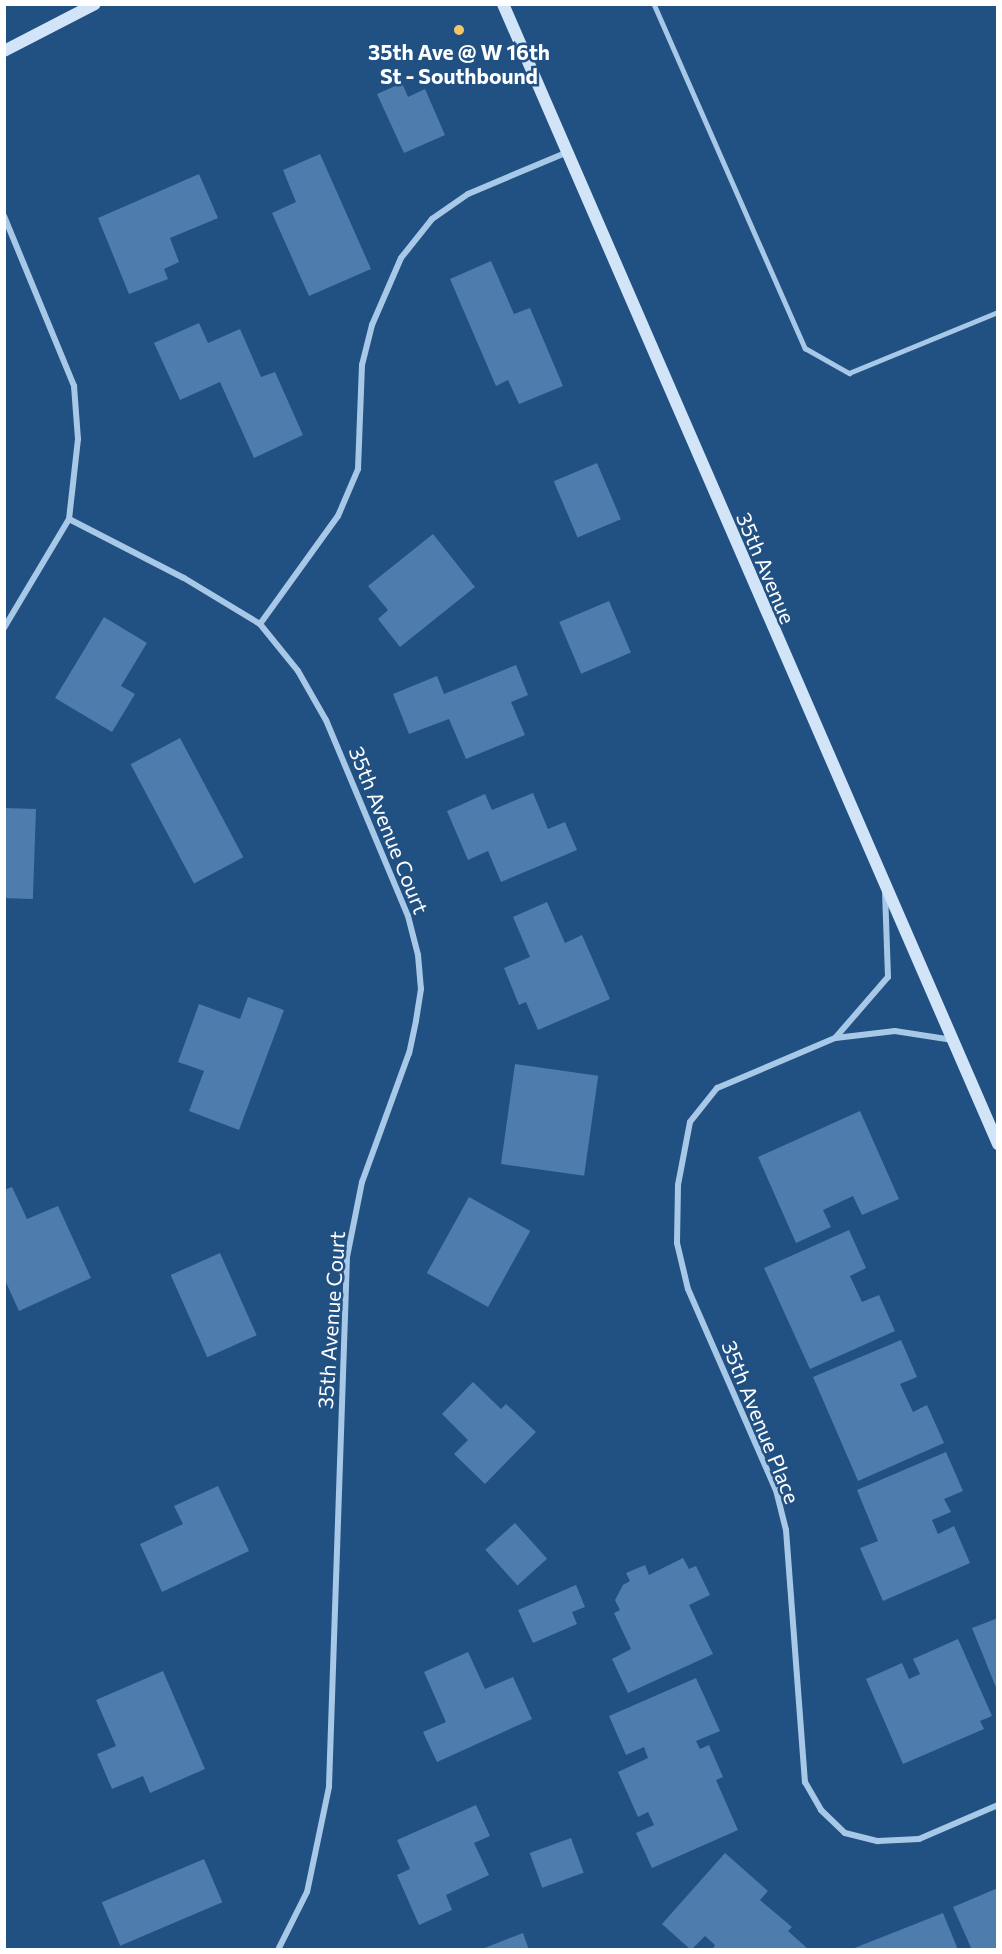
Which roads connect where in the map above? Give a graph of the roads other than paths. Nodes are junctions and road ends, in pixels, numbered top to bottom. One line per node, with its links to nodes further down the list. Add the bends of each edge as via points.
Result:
1 (95, 4): 4 (main road)
2 (503, 4): 5 (main road, 35th Avenue)
3 (654, 4): 7 (lane, via 805,348 849,373)
4 (4, 51)
5 (565, 153): 9 (street, via 468,194 432,219 401,258 372,325 362,365 358,469 338,516); 11 (main road, 35th Avenue)
6 (4, 216): 8 (street, via 74,386 78,439)
7 (998, 312)
8 (69, 519): 9 (street, 35th Avenue Court, via 184,578); 10 (street)
9 (260, 624): 16 (street, 35th Avenue Court, via 298,671 326,720 408,916 422,989 409,1053 362,1182 347,1257 330,1787 307,1892)
10 (4, 628)
11 (885, 892): 12 (street, via 888,977); 13 (main road, 35th Avenue)
12 (835, 1038): 13 (street, via 895,1031); 15 (street, 35th Avenue Place, via 717,1088 690,1122 678,1185 677,1243 688,1289 776,1490 786,1530 805,1782 821,1810 845,1833 878,1841 919,1839)
13 (953, 1040): 14 (main road, 35th Avenue)
14 (998, 1144)
15 (998, 1805)
16 (278, 1950)

